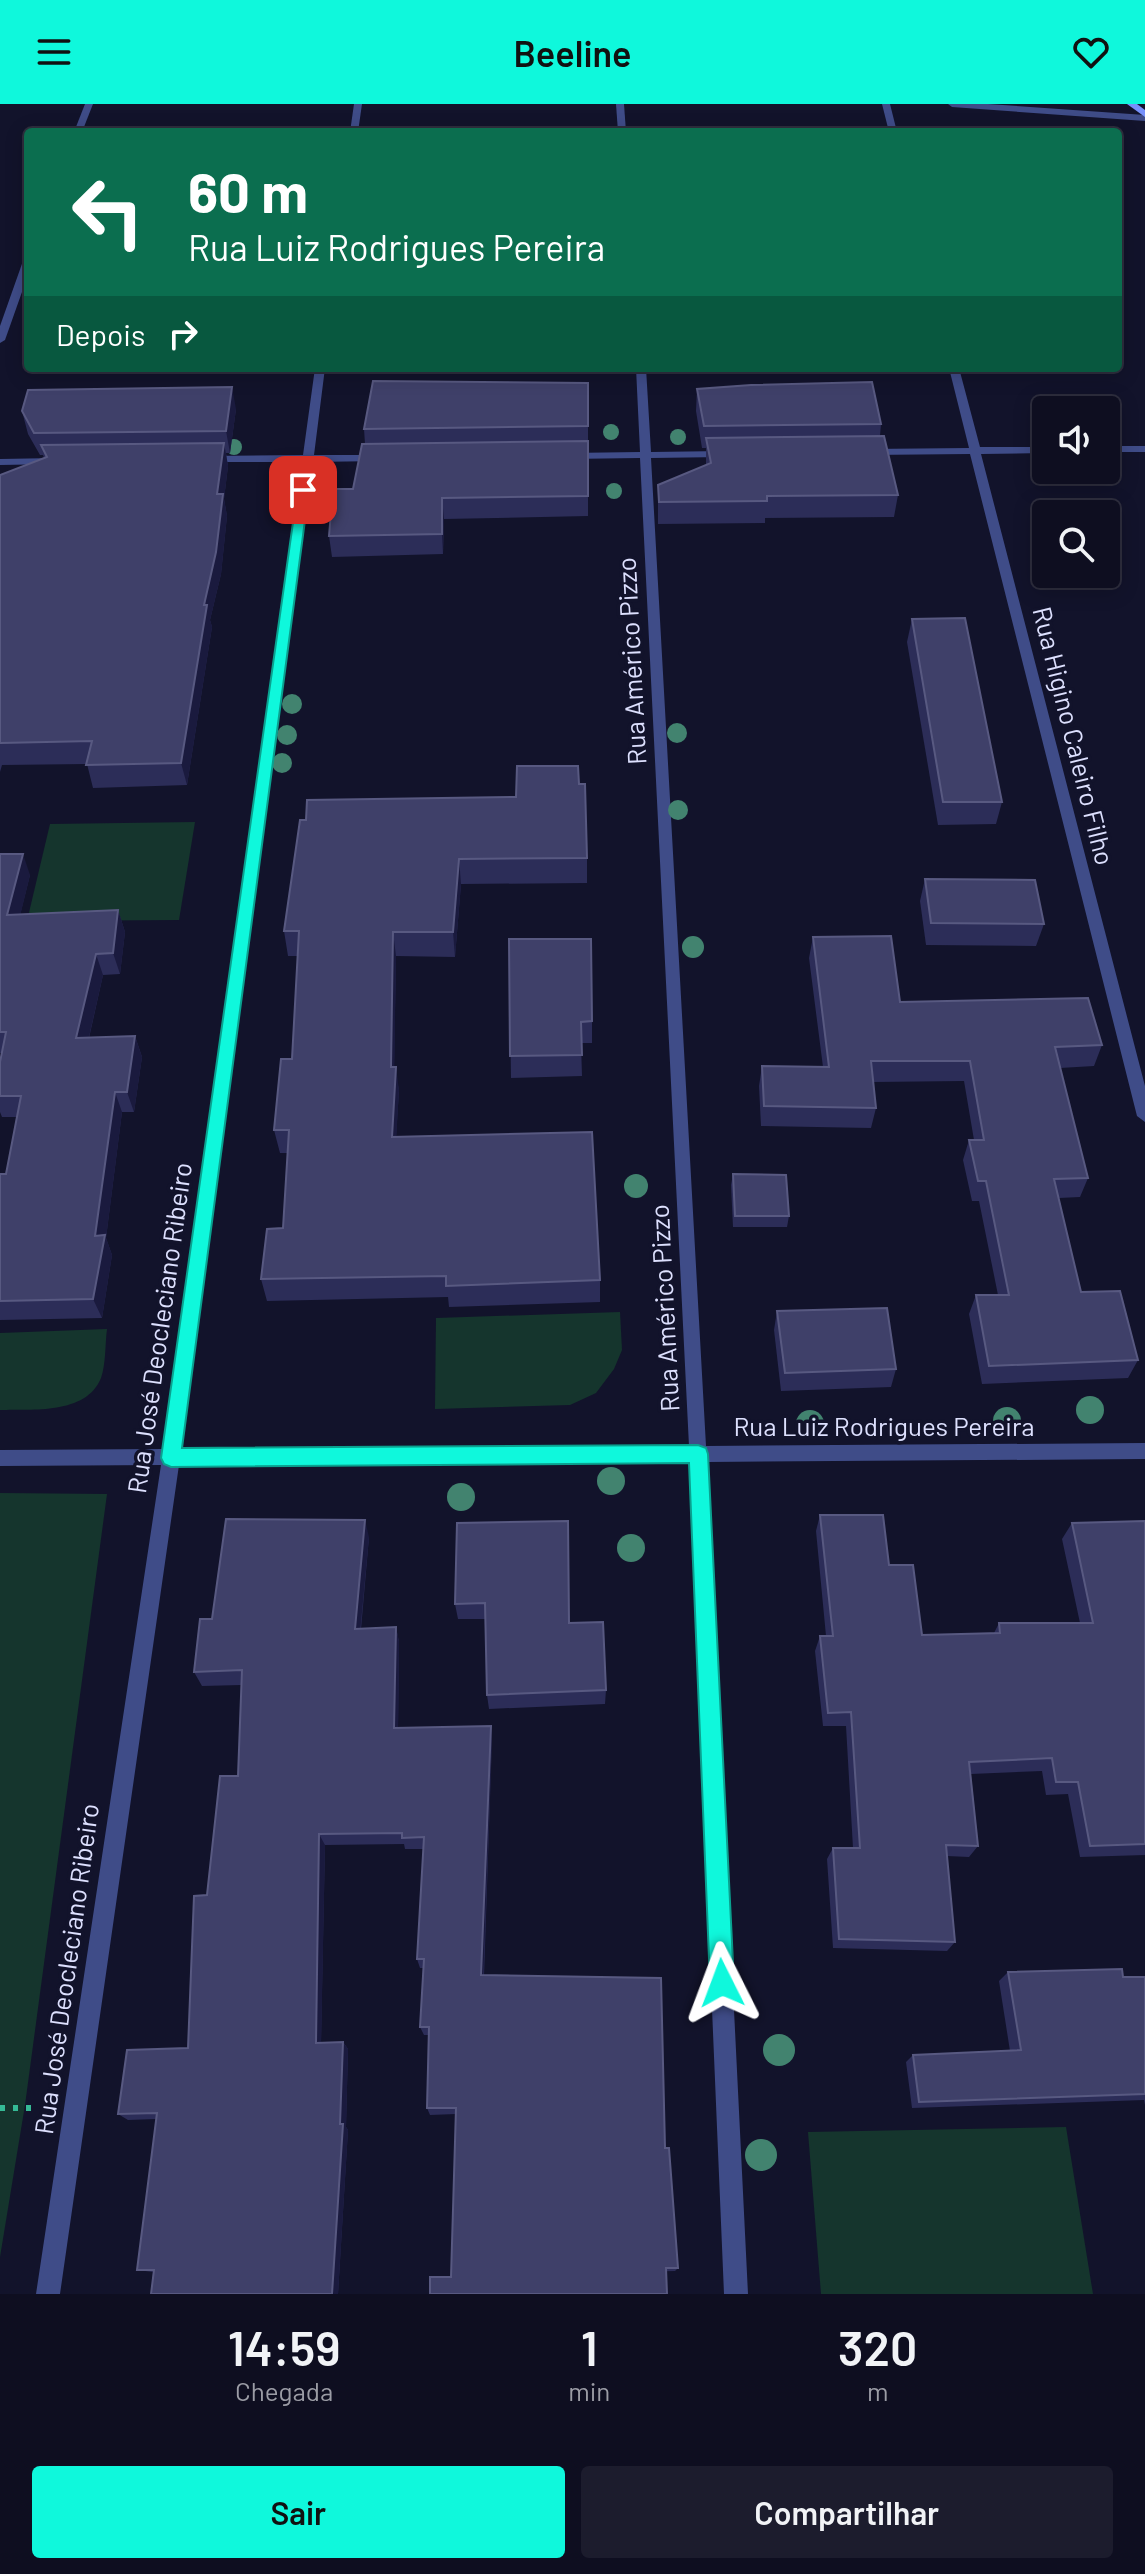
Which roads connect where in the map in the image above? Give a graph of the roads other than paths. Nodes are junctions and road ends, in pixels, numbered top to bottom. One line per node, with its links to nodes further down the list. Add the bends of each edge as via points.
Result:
1 (89, 104): 10 (street)
2 (358, 104): 11 (street)
3 (620, 104): 12 (street)
4 (886, 104): 13 (street)
5 (952, 104): 8 (street)
6 (1086, 104): 8 (street)
7 (1131, 104): 9 (main road)
8 (1049, 109): 9 (street)
9 (1145, 116)
10 (80, 128)
11 (355, 128)
12 (622, 128)
13 (892, 128)
14 (24, 268): 15 (street, via 14,284)
15 (0, 340)
16 (319, 372): 28 (street, Rua José Deocleciano Ribeiro)
17 (641, 372): 25 (street, Rua Américo Pizzo)
18 (955, 372): 21 (street, Rua Higino Caleiro Filho)
19 (1120, 449): 20 (street)
20 (1145, 449)
21 (975, 450): 22 (street); 23 (street); 32 (street, Rua Higino Caleiro Filho)
22 (1032, 450)
23 (850, 452)
24 (741, 454): 25 (street)
25 (648, 455): 26 (street); 34 (street, Rua Américo Pizzo)
26 (555, 456)
27 (400, 457): 28 (street)
28 (307, 458): 29 (street); 36 (street, Rua José Deocleciano Ribeiro)
29 (200, 459)
30 (77, 461): 31 (street)
31 (0, 462)
32 (1145, 1116)
33 (1145, 1451): 34 (street, Rua Luiz Rodrigues Pereira)
34 (698, 1454): 36 (street, Rua Luiz Rodrigues Pereira); 38 (street, Rua Américo Pizzo)
35 (0, 1458): 36 (street, Rua Luiz Rodrigues Pereira)
36 (171, 1458): 37 (street, Rua José Deocleciano Ribeiro)
37 (48, 2294)
38 (736, 2294)

